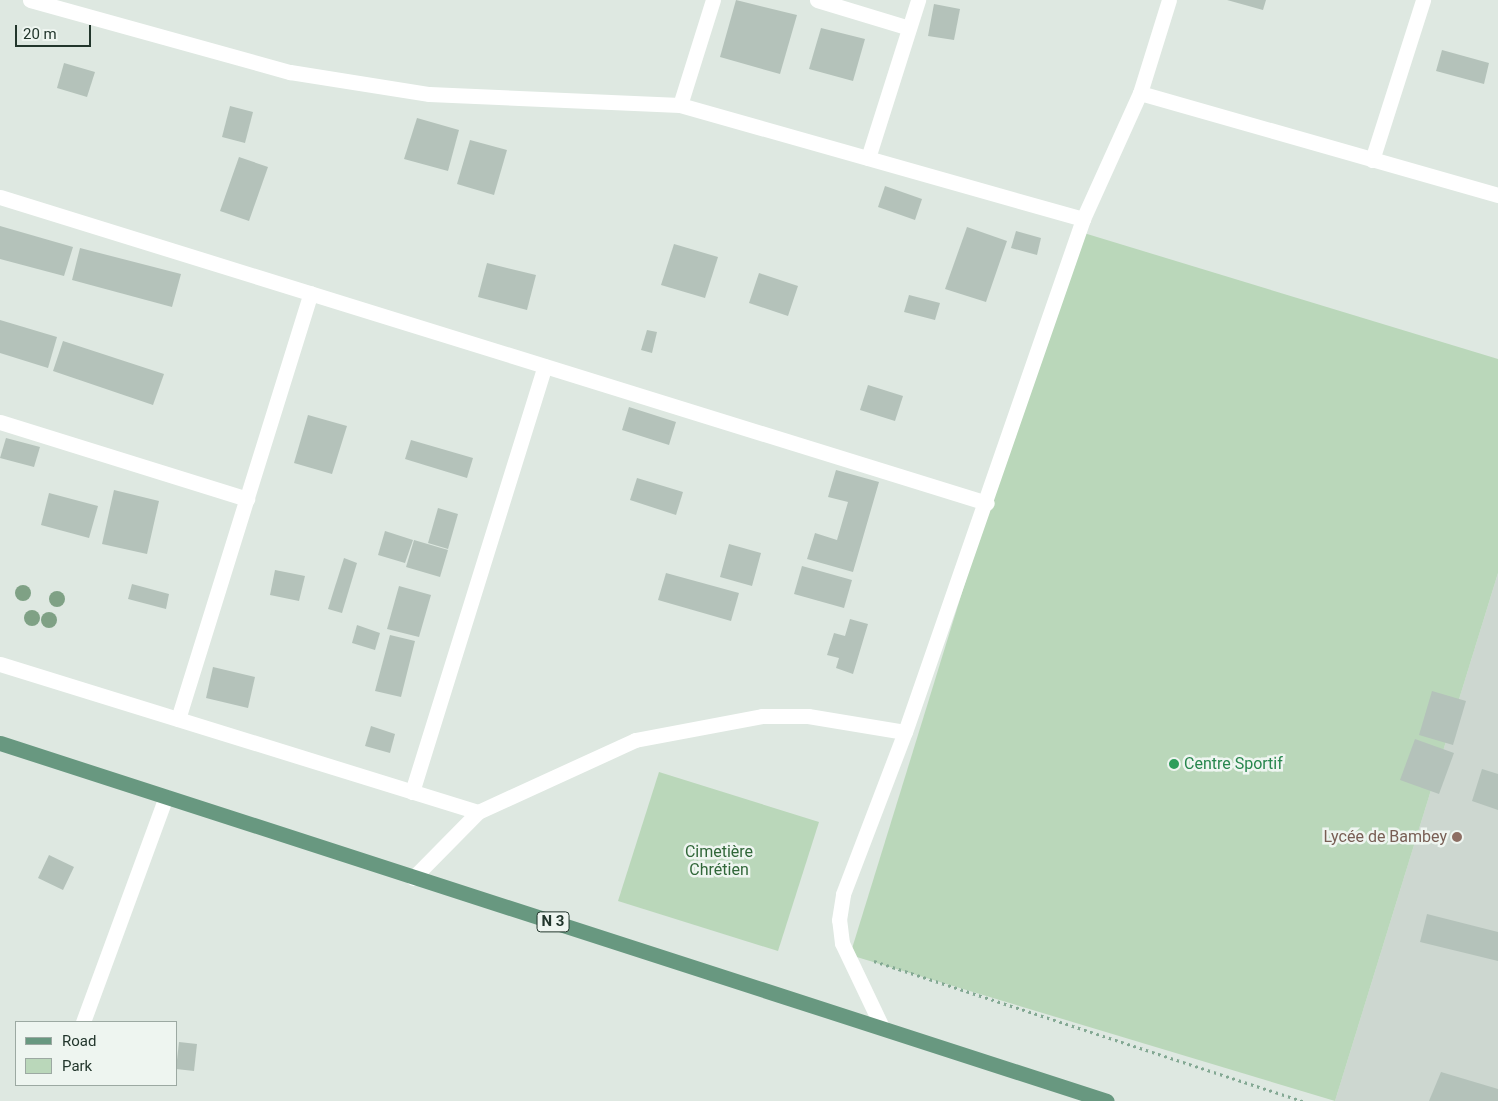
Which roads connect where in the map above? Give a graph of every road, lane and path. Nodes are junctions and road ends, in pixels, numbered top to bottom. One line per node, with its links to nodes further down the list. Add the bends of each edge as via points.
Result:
1 (30, 0): 9 (street, via 290,72 429,94)
2 (713, 0): 9 (street)
3 (816, 0): 7 (street)
4 (918, 0): 7 (street)
5 (1169, 0): 8 (street)
6 (1422, 0): 11 (street)
7 (909, 28): 10 (street)
8 (1140, 93): 11 (street); 14 (street)
9 (680, 105): 10 (street)
10 (868, 158): 14 (street)
11 (1372, 160): 12 (street)
12 (1498, 195)
13 (0, 197): 15 (street)
14 (1083, 219): 19 (street)
15 (311, 294): 16 (street); 18 (street)
16 (544, 366): 19 (street); 24 (street)
17 (0, 422): 18 (street)
18 (247, 498): 21 (street)
19 (987, 503): 22 (street)
20 (0, 664): 21 (street)
21 (178, 719): 24 (street)
22 (906, 732): 26 (street, via 808,716 762,716 713,723 635,740); 28 (street, via 843,894 838,920)
23 (0, 743): 25 (main road, N 3)
24 (412, 792): 26 (street)
25 (166, 797): 27 (main road, N 3); 29 (street)
26 (478, 812): 27 (street)
27 (413, 878): 30 (main road, N 3)
28 (847, 952): 30 (street); 32 (path)
29 (84, 1021)
30 (882, 1026): 31 (main road, N 3)
31 (1107, 1101)
32 (1303, 1101)

